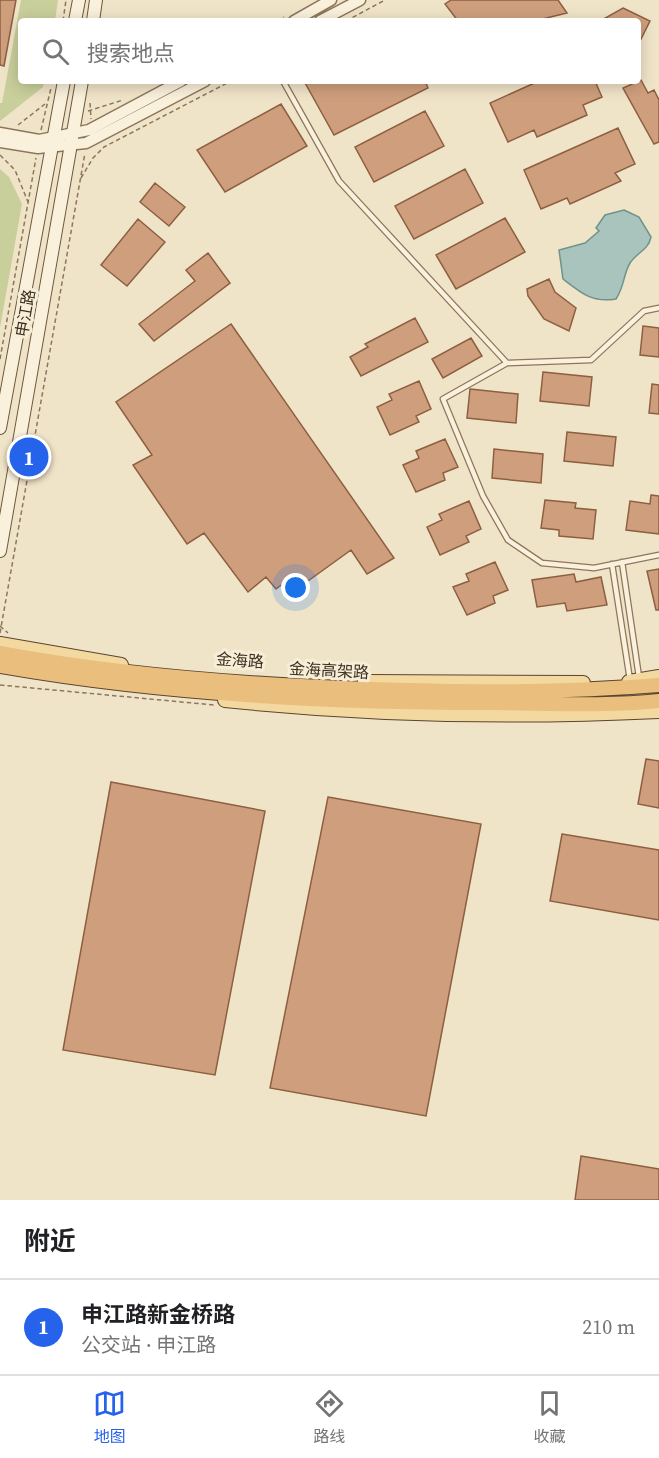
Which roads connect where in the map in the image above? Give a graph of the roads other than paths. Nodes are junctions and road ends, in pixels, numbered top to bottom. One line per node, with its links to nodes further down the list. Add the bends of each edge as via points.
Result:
1 (79, 0): 5 (main road)
2 (96, 0): 6 (main road)
3 (331, 0): 7 (street)
4 (360, 0): 8 (street)
5 (76, 18)
6 (93, 18)
7 (299, 18)
8 (326, 18)
9 (64, 84): 16 (main road, 申江路)
10 (81, 84): 15 (main road, 申江路)
11 (175, 84): 15 (street)
12 (199, 84): 15 (street, via 87,143)
13 (285, 84): 19 (lane, via 339,181)
14 (0, 133): 16 (street)
15 (72, 139): 16 (street); 21 (main road, 申江路)
16 (54, 141): 17 (street, via 38,148); 20 (main road, 申江路)
17 (0, 142)
18 (659, 308): 19 (lane, via 644,311 591,360)
19 (507, 363): 24 (lane, via 443,399 483,496 508,540 542,563 594,568)
20 (0, 428)
21 (0, 550)
22 (659, 555): 23 (lane)
23 (622, 562): 24 (lane); 30 (lane)
24 (612, 564): 30 (lane)
25 (5, 640): 30 (main road, 金海路, via 125,666 245,678 347,682)
26 (0, 653): 31 (highway, 金海高架路, via 143,676 321,687 466,692)
27 (0, 666): 32 (highway, 金海高架路, via 116,684 313,699 398,703)
28 (0, 673): 34 (main road, via 322,710 515,714)
29 (659, 677): 30 (main road, 金海路)
30 (635, 681)
31 (659, 685)
32 (659, 701)
33 (659, 709): 34 (highway)
34 (625, 711)

